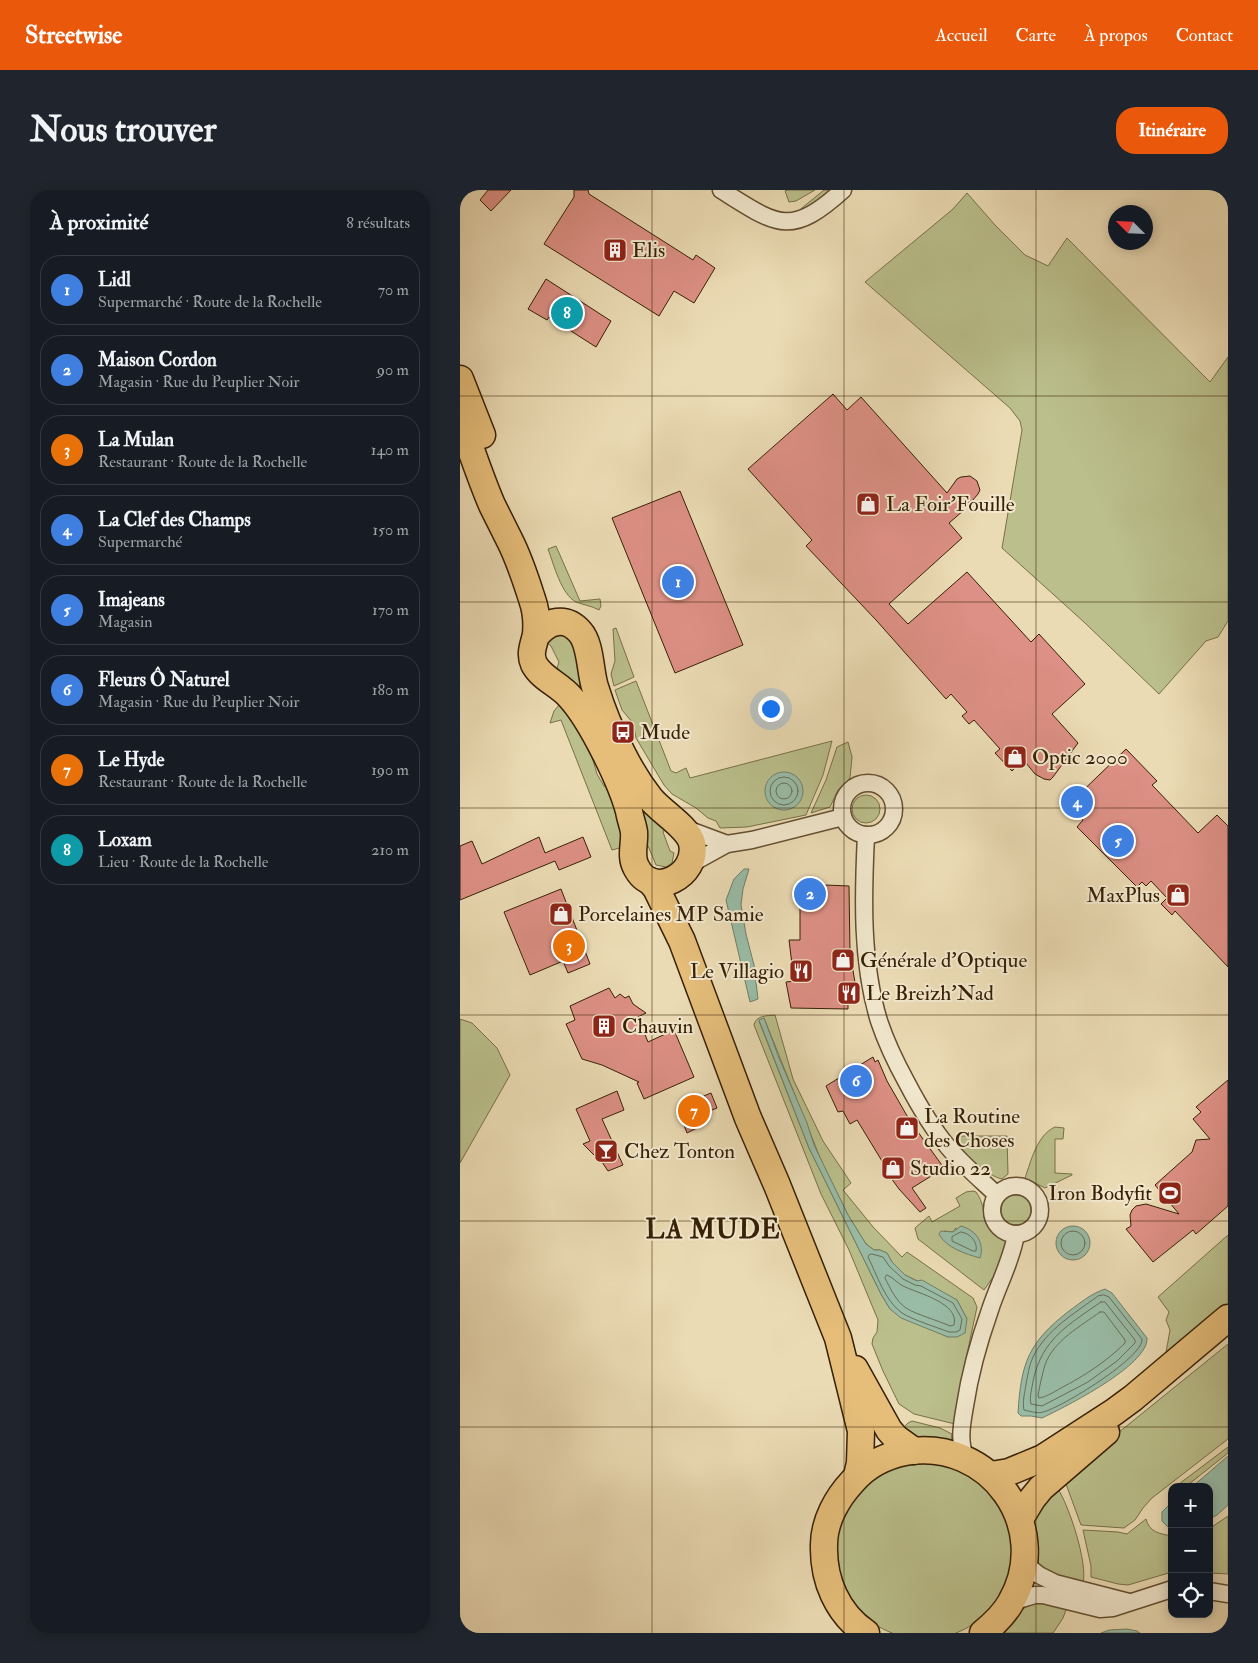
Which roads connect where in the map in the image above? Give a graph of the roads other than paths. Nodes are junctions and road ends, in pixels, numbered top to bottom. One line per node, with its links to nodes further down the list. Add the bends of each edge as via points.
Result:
1 (722, 190): 2 (street, via 765,217 783,222 811,216)
2 (844, 190)
3 (460, 379): 5 (main road, via 550,600)
4 (460, 418): 6 (main road, via 532,600)
5 (566, 622): 6 (main road, via 553,622); 8 (main road, via 585,638 598,698 636,778 666,815)
6 (536, 636): 12 (main road, via 531,652 534,664 572,698 597,740 627,803 634,830 635,866)
7 (843, 817): 9 (street, via 852,829); 9 (street, via 843,801 852,788 866,783 884,788 894,804 893,817 882,831); 10 (street)
8 (684, 828): 10 (street); 11 (main road, via 692,845 692,856)
9 (866, 835): 14 (street, via 866,941 875,1006 883,1032 926,1117 948,1148)
10 (727, 844): 11 (street)
11 (685, 870): 12 (main road, via 667,882); 13 (main road, via 678,902)
12 (650, 881): 13 (main road)
13 (682, 941): 18 (main road, via 748,1118)
14 (997, 1195): 15 (street, via 993,1217 1002,1229); 15 (street, via 1016,1186 1028,1189 1037,1198 1040,1214 1037,1222)
15 (1016, 1234): 20 (street, via 969,1383 961,1440)
16 (1228, 1318): 21 (main road, via 1133,1398 1043,1458 1009,1472)
17 (1228, 1330): 23 (main road, via 1041,1488)
18 (838, 1338): 19 (main road, via 889,1430); 22 (main road, via 861,1431)
19 (914, 1450): 20 (main road, via 932,1450); 22 (main road, via 884,1459)
20 (966, 1459): 21 (main road)
21 (991, 1475): 23 (main road, via 1003,1488)
22 (857, 1476): 30 (main road, via 844,1490 827,1524 824,1561 834,1598 845,1614)
23 (1020, 1519): 24 (main road)
24 (1024, 1563): 28 (main road); 29 (street, via 1055,1583)
25 (1168, 1590): 29 (street)
26 (1213, 1592): 27 (street)
27 (1228, 1594)
28 (1011, 1602): 29 (street, via 1035,1595 1100,1609); 31 (main road)
29 (1129, 1602)
30 (866, 1633)
31 (983, 1633)

